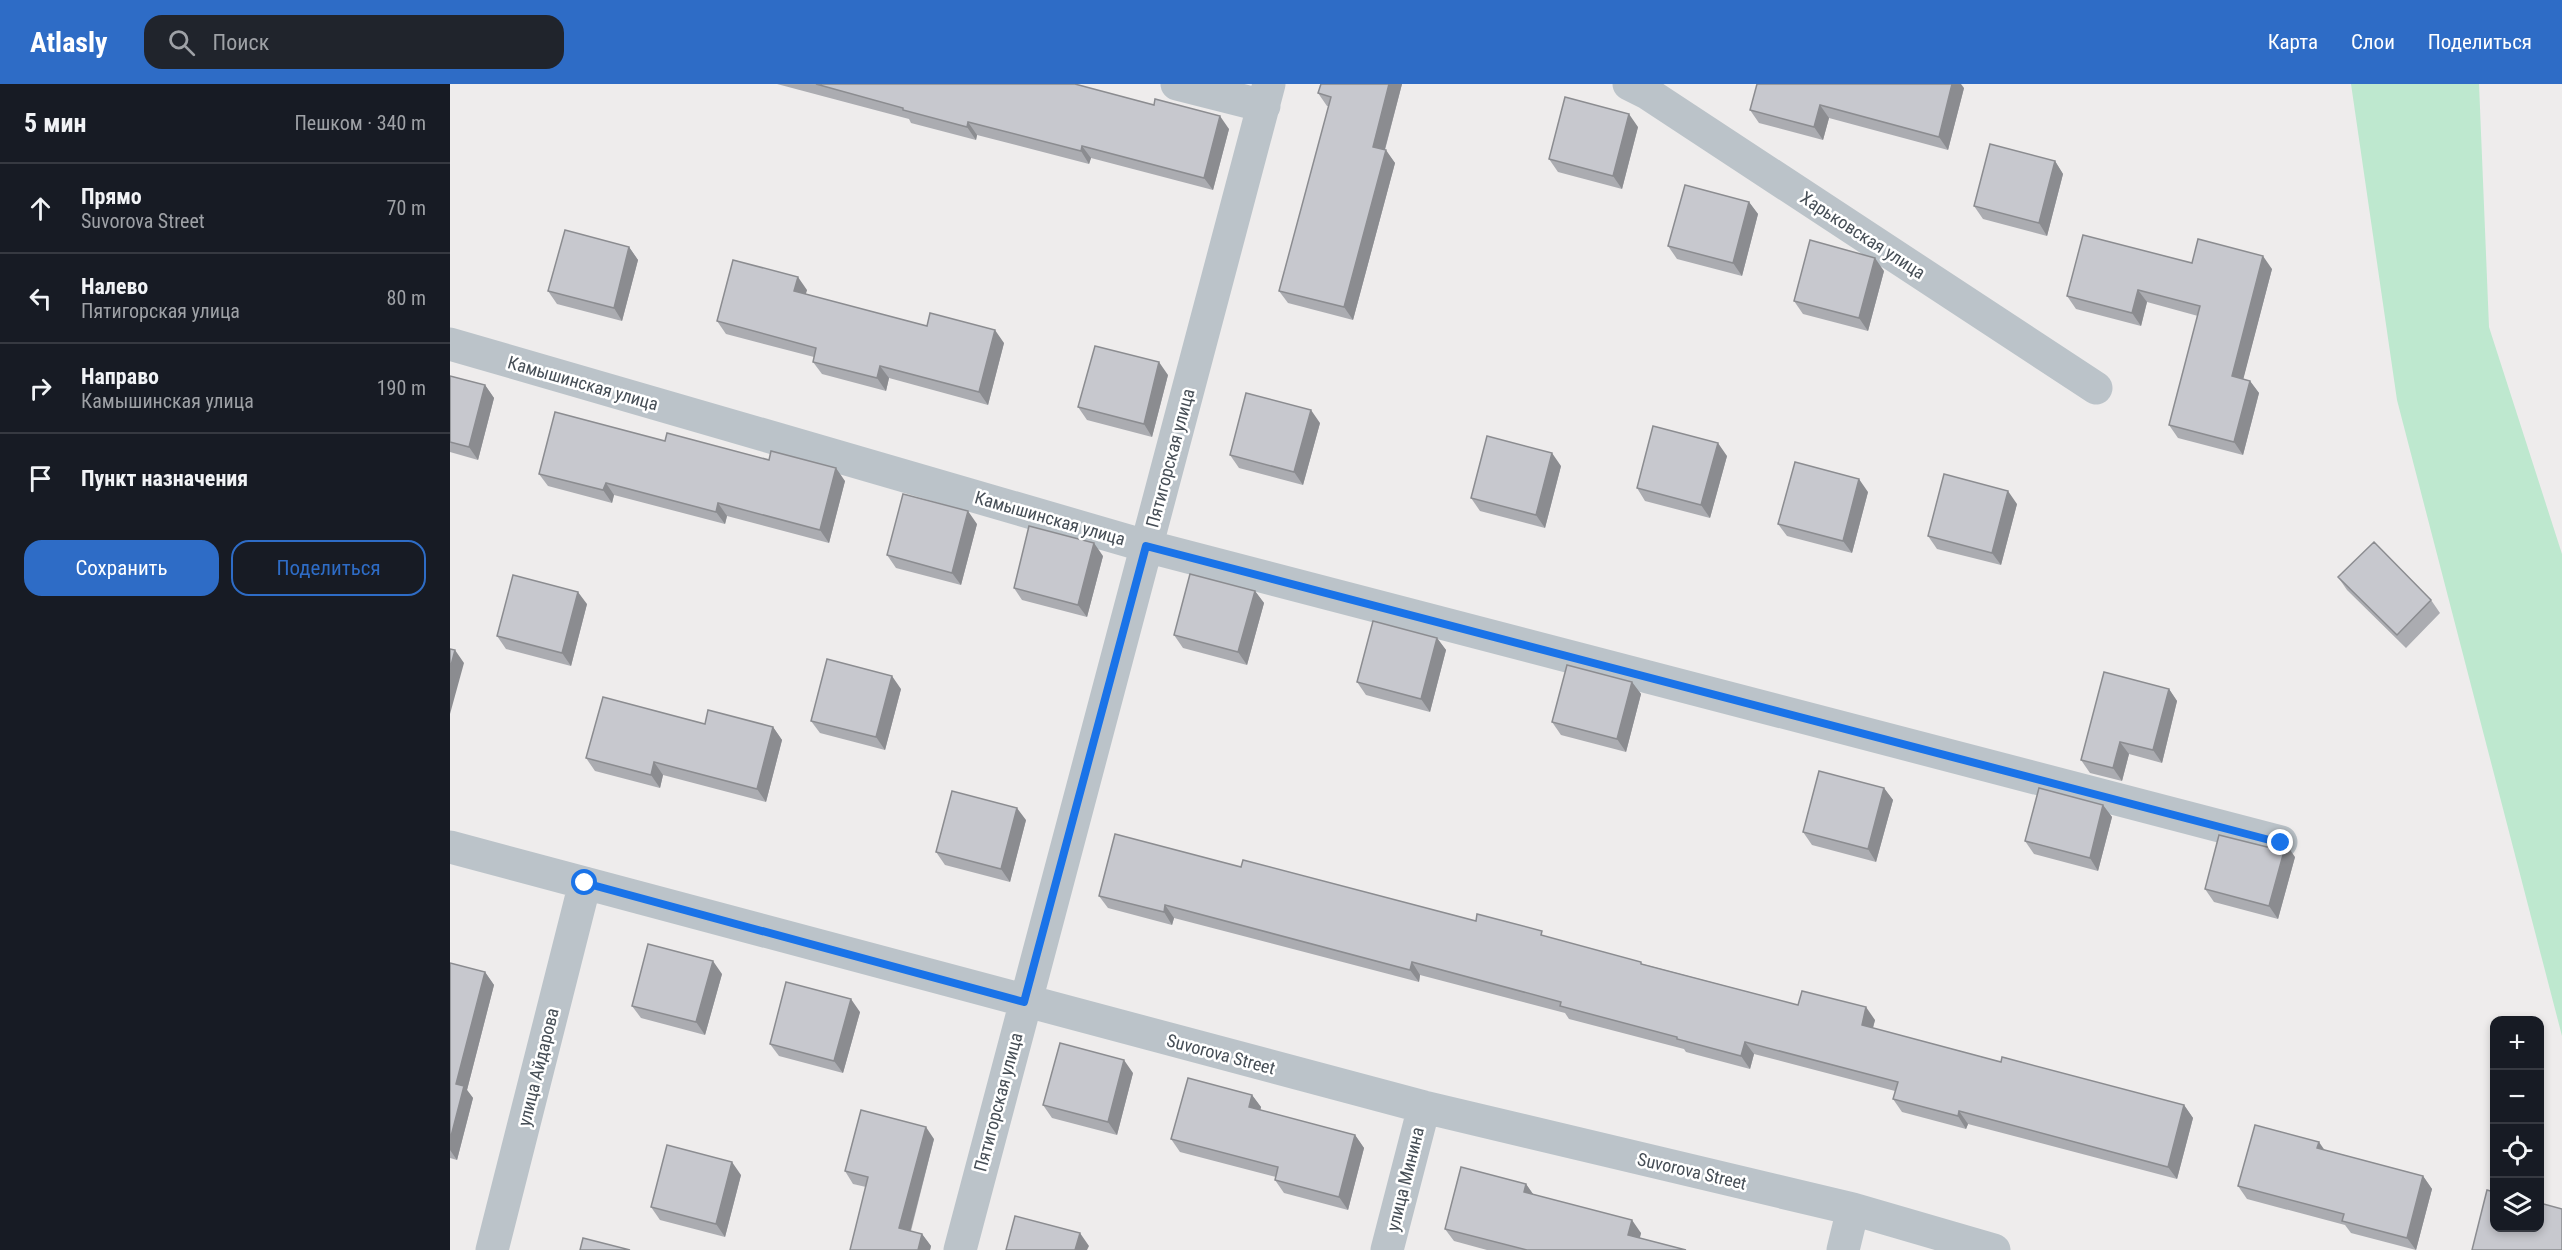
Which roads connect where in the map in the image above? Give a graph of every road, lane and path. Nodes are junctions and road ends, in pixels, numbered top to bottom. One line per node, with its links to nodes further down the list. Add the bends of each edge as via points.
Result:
1 (1177, 84): 3 (street)
2 (1629, 84): 5 (street, Харьковская улица)
3 (1266, 95): 6 (street, Пятигорская улица)
4 (450, 344): 6 (street, Камышинская улица)
5 (2096, 388)
6 (1146, 546): 7 (street, Камышинская улица); 10 (street, Пятигорская улица)
7 (2281, 843)
8 (450, 847): 9 (street, Suvorova Street)
9 (585, 883): 10 (street, Suvorova Street); 13 (street, улица Айдарова)
10 (1024, 1002): 11 (street, Suvorova Street); 14 (street, Пятигорская улица)
11 (1424, 1107): 12 (street, Suvorova Street); 15 (street, улица Минина)
12 (1854, 1209): 16 (street); 17 (street, Suvorova Street)
13 (492, 1250)
14 (960, 1250)
15 (1387, 1250)
16 (1842, 1250)
17 (1994, 1250)

